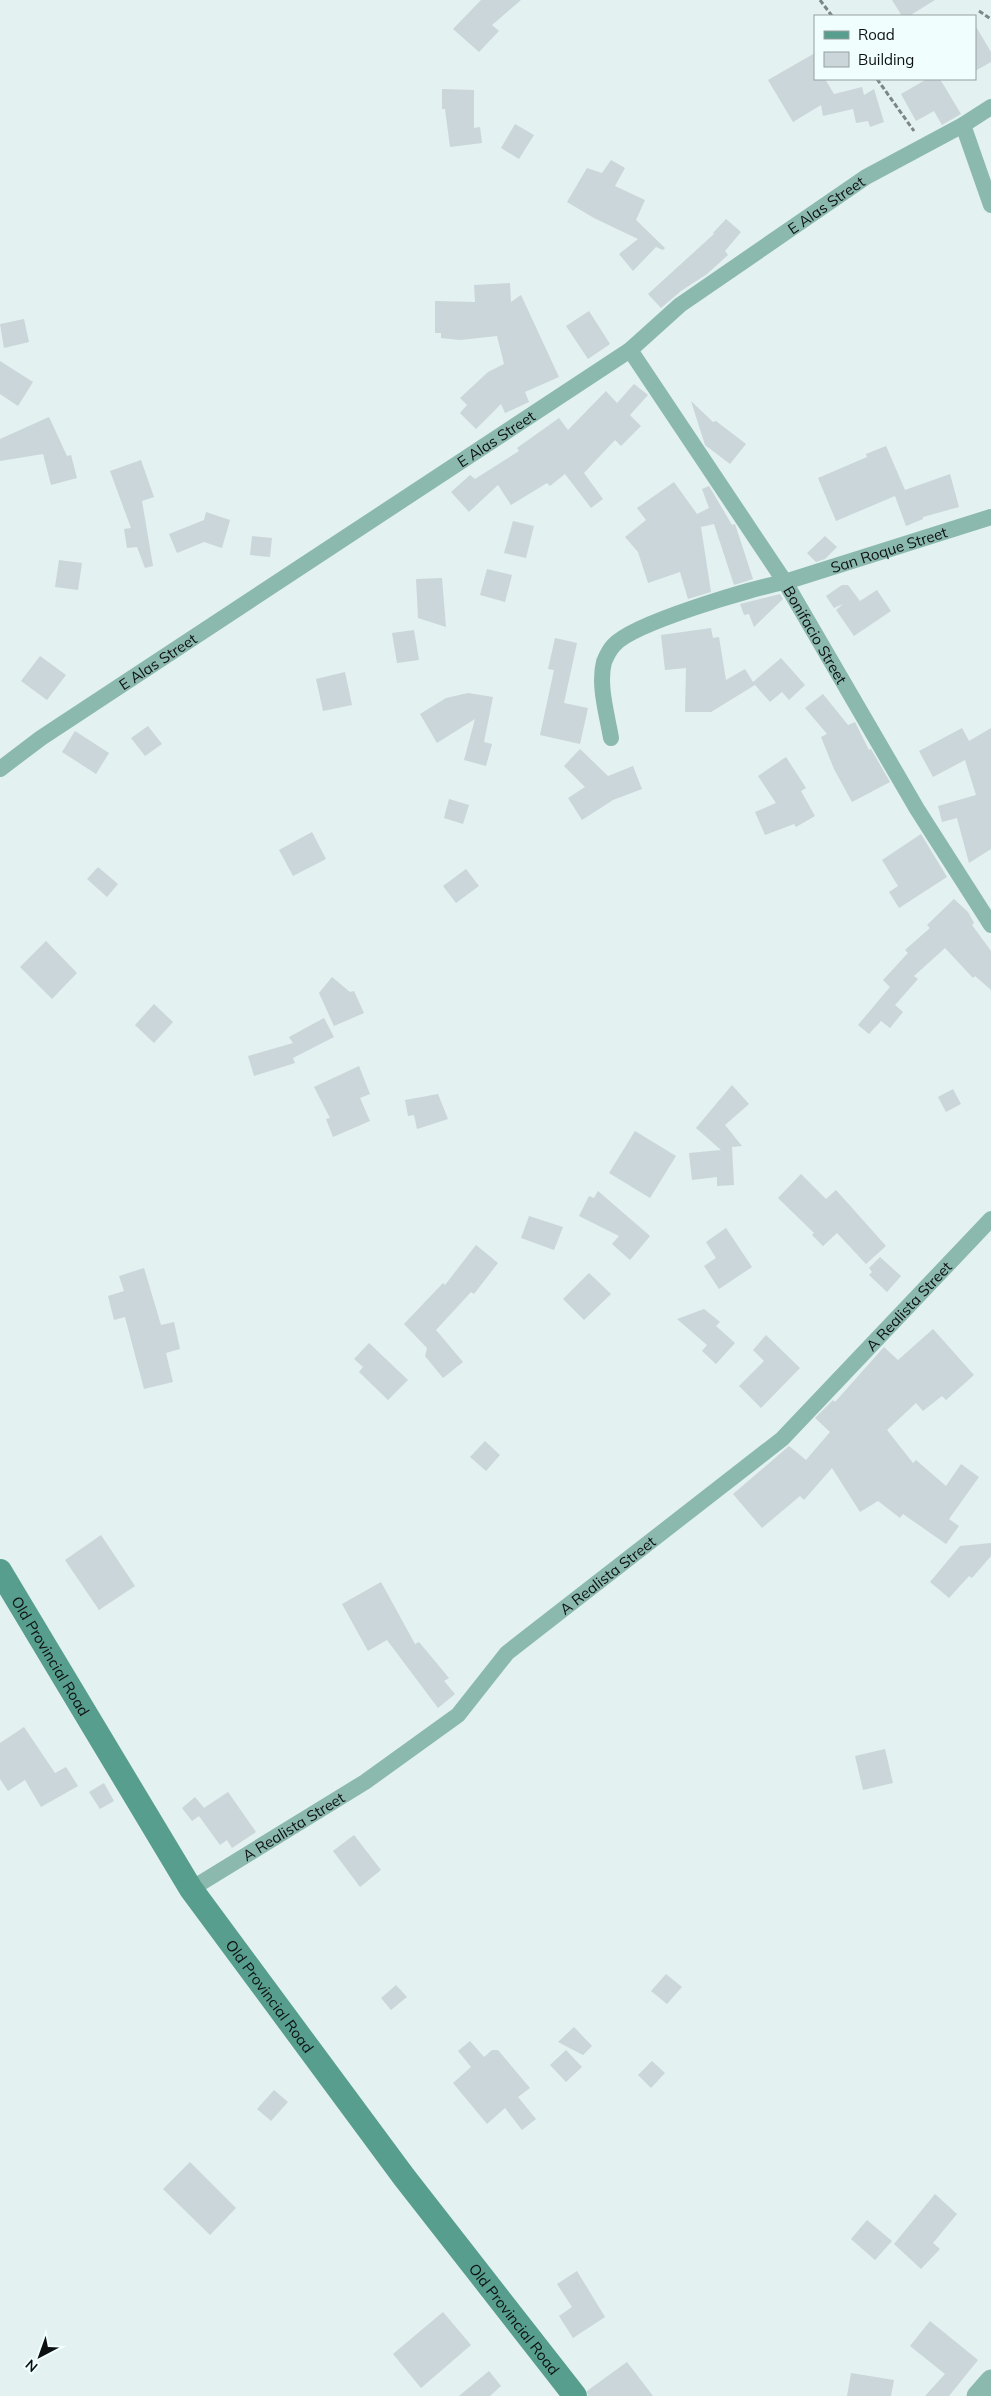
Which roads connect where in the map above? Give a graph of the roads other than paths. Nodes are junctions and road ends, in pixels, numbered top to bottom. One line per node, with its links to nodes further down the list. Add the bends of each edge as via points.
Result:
1 (991, 106): 2 (street, E Alas Street)
2 (963, 125): 3 (street); 4 (street, E Alas Street, via 866,176 688,299)
3 (991, 205)
4 (630, 350): 6 (street, Bonifacio Street); 8 (street, E Alas Street, via 41,738)
5 (991, 517): 6 (street, San Roque Street)
6 (785, 582): 7 (street, San Roque Street, via 753,588 642,628 614,644 604,661 602,678); 9 (street, Bonifacio Street, via 917,809)
7 (611, 738)
8 (0, 769)
9 (991, 924)
10 (991, 1219): 12 (street, A Realista Street, via 782,1439 507,1653 458,1715 365,1782)
11 (0, 1571): 12 (main road, Old Provincial Road)
12 (191, 1889): 14 (main road, Old Provincial Road, via 404,2177)
13 (991, 2380): 15 (street)
14 (575, 2396)
15 (977, 2396)

